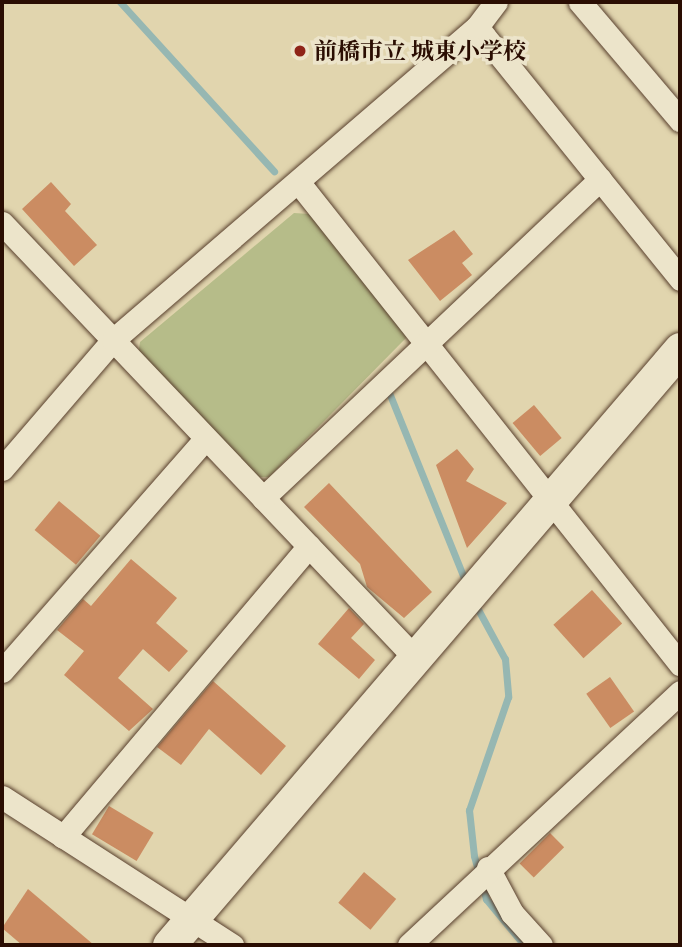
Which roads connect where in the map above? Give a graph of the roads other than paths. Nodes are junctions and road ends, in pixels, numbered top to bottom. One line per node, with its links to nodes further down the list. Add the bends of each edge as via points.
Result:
1 (496, 2): 3 (street)
2 (580, 2): 4 (street)
3 (477, 27): 5 (street); 6 (street)
4 (680, 120)
5 (600, 179): 8 (street); 10 (street)
6 (299, 183): 9 (street); 10 (street)
7 (2, 223): 9 (street)
8 (680, 279)
9 (113, 340): 12 (street); 13 (street)
10 (426, 343): 14 (street); 15 (street)
11 (680, 349): 15 (street)
12 (205, 439): 14 (street); 19 (street)
13 (2, 469)
14 (263, 498): 16 (street)
15 (550, 501): 17 (street); 18 (street)
16 (309, 546): 17 (street); 22 (street)
17 (417, 660): 24 (street)
18 (680, 664)
19 (2, 671)
20 (680, 692): 23 (street)
21 (2, 797): 22 (street)
22 (63, 837): 24 (street)
23 (487, 870): 27 (street); 28 (street, via 512,913)
24 (190, 920): 25 (street); 26 (street)
25 (169, 945)
26 (232, 945)
27 (409, 945)
28 (541, 945)

